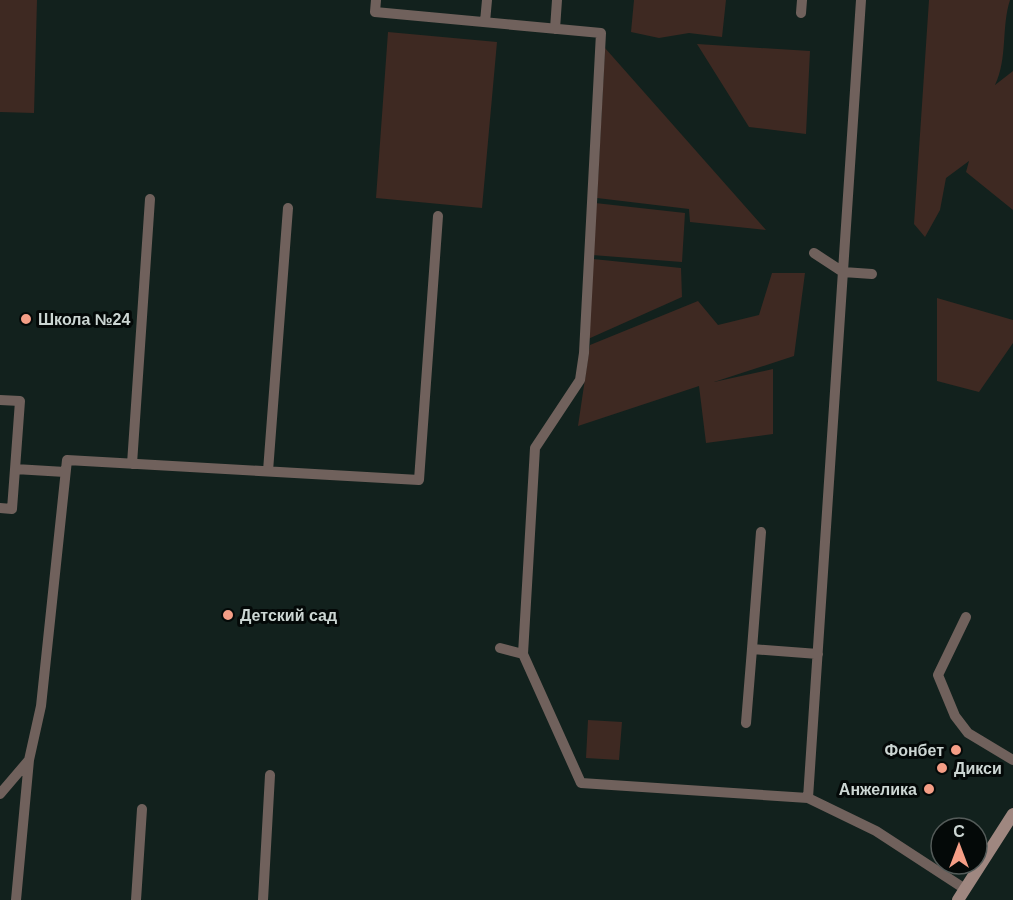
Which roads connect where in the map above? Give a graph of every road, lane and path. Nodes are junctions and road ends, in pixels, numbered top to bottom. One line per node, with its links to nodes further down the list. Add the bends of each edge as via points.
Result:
1 (376, 0): 7 (lane, via 375,12)
2 (487, 0): 7 (lane)
3 (557, 0): 8 (lane)
4 (802, 0): 6 (lane)
5 (861, 0): 13 (lane)
6 (801, 13)
7 (485, 22): 8 (lane)
8 (555, 28): 25 (lane, via 602,33 584,353 580,380 535,448)
9 (150, 200): 16 (lane)
10 (288, 208): 18 (lane)
11 (438, 216): 18 (lane, via 419,480)
12 (814, 253): 13 (lane)
13 (843, 272): 14 (lane); 26 (lane)
14 (872, 274)
15 (0, 400): 17 (lane, via 20,401)
16 (132, 464): 18 (lane); 19 (lane, via 67,460)
17 (15, 469): 19 (lane); 20 (lane, via 12,509)
18 (268, 471)
19 (65, 472): 28 (lane, via 41,706)
20 (0, 508)
21 (761, 532): 24 (lane)
22 (966, 617): 29 (lane, via 938,675 955,716 968,733)
23 (500, 648): 25 (lane)
24 (752, 649): 26 (lane); 27 (lane)
25 (523, 654): 32 (lane, via 581,783)
26 (818, 654): 32 (lane)
27 (746, 723)
28 (29, 760): 31 (lane); 36 (lane)
29 (1013, 760)
30 (270, 776): 38 (lane)
31 (0, 794)
32 (808, 798): 35 (lane, via 876,831)
33 (142, 809): 37 (lane)
34 (1013, 814): 35 (main road)
35 (965, 888): 39 (main road)
36 (16, 900)
37 (136, 900)
38 (263, 900)
39 (958, 900)

